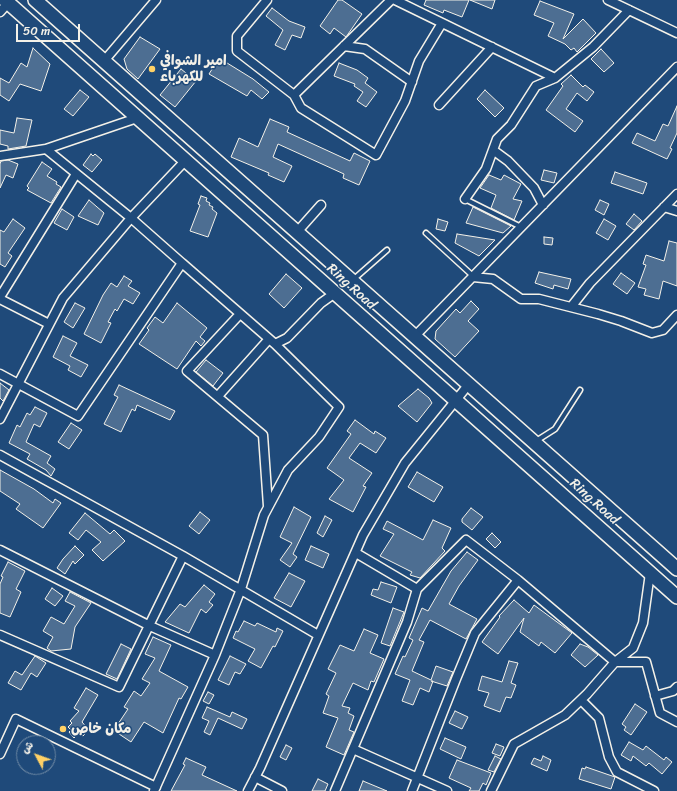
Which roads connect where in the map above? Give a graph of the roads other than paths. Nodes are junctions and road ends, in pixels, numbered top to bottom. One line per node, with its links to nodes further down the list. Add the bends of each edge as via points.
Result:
1 (35, 0): 13 (main road, Ring Road)
2 (156, 0): 13 (street)
3 (267, 0): 17 (street, via 237,36 237,51)
4 (391, 0): 11 (street)
5 (395, 0): 9 (street)
6 (608, 0): 8 (street)
7 (4, 5): 19 (main road, Ring Road)
8 (629, 10): 10 (street); 15 (street, via 593,47)
9 (442, 23): 12 (street); 16 (street, via 419,62)
10 (677, 33)
11 (344, 46): 16 (street, via 365,49); 17 (street)
12 (492, 48): 15 (street); 18 (street)
13 (104, 61): 33 (main road, Ring Road)
14 (677, 67): 28 (street)
15 (555, 78): 21 (street, via 536,86 511,125 497,139)
16 (412, 82): 17 (street, via 405,101 376,155 301,108)
17 (294, 95)
18 (439, 105)
19 (137, 118): 20 (street); 23 (main road, Ring Road)
20 (46, 149): 22 (street); 24 (street)
21 (493, 150): 26 (street, via 486,169); 28 (street, via 508,161 534,188)
22 (0, 156)
23 (186, 161): 31 (street); 36 (main road, Ring Road)
24 (76, 174): 31 (street); 41 (street)
25 (677, 194): 29 (street)
26 (465, 199): 32 (lane)
27 (321, 205): 33 (street)
28 (543, 205): 32 (street)
29 (664, 207): 30 (street); 42 (street, via 590,283)
30 (677, 211)
31 (131, 218): 37 (street); 45 (street, via 63,298)
32 (521, 227): 38 (street)
33 (300, 234): 36 (main road); 39 (main road, Ring Road)
34 (426, 234): 38 (lane)
35 (386, 250): 39 (lane)
36 (288, 251): 40 (main road, Ring Road)
37 (182, 263): 43 (street); 49 (street, via 78,416)
38 (473, 277): 42 (street, via 493,279 521,300 539,299); 46 (street)
39 (352, 281): 46 (main road, Ring Road)
40 (335, 293): 47 (street, via 321,303 287,338); 53 (main road, Ring Road)
41 (0, 298): 45 (street)
42 (571, 307): 44 (street, via 621,320 652,333 663,330)
43 (240, 314): 47 (street); 52 (street, via 186,371)
44 (677, 315)
45 (49, 324): 49 (street)
46 (415, 336): 50 (main road, Ring Road)
47 (272, 342): 52 (street); 57 (street, via 339,407 319,437 288,470)
48 (0, 374): 49 (street)
49 (19, 383): 54 (street)
50 (469, 384): 53 (street); 55 (main road, Ring Road)
51 (580, 390): 55 (lane, via 555,428)
52 (218, 396): 57 (street, via 263,435)
53 (455, 400): 59 (street, via 405,463 363,535); 62 (main road, Ring Road)
54 (0, 419)
55 (534, 442): 61 (main road, Ring Road)
56 (0, 456): 60 (street)
57 (268, 508): 64 (street)
58 (1, 553): 67 (street)
59 (356, 553): 65 (street); 69 (street)
60 (183, 556): 64 (street); 67 (street)
61 (677, 569)
62 (650, 574): 66 (main road, Ring Road); 71 (street, via 643,623 633,648)
63 (518, 580): 65 (street, via 466,540); 71 (street); 79 (street, via 475,633)
64 (241, 589): 69 (street); 70 (street)
65 (417, 589): 76 (street, via 407,622)
66 (677, 597)
67 (150, 626): 68 (street, via 119,687); 70 (street)
68 (0, 635)
69 (318, 635): 78 (street)
70 (215, 655): 80 (street)
71 (615, 662): 73 (street, via 646,662); 74 (street)
72 (677, 687): 73 (street, via 673,691)
73 (655, 696): 75 (street, via 660,713)
74 (581, 700): 86 (street, via 565,715 514,744); 87 (street, via 599,718 609,757 617,772)
75 (677, 722)
76 (353, 749): 79 (street); 83 (street)
77 (0, 754): 80 (street, via 16,718)
78 (255, 776): 81 (street); 82 (street)
79 (416, 777): 84 (street); 85 (street)
80 (155, 789)
81 (248, 791)
82 (282, 791)
83 (335, 791)
84 (412, 791)
85 (447, 791)
86 (491, 791)
87 (654, 791)

